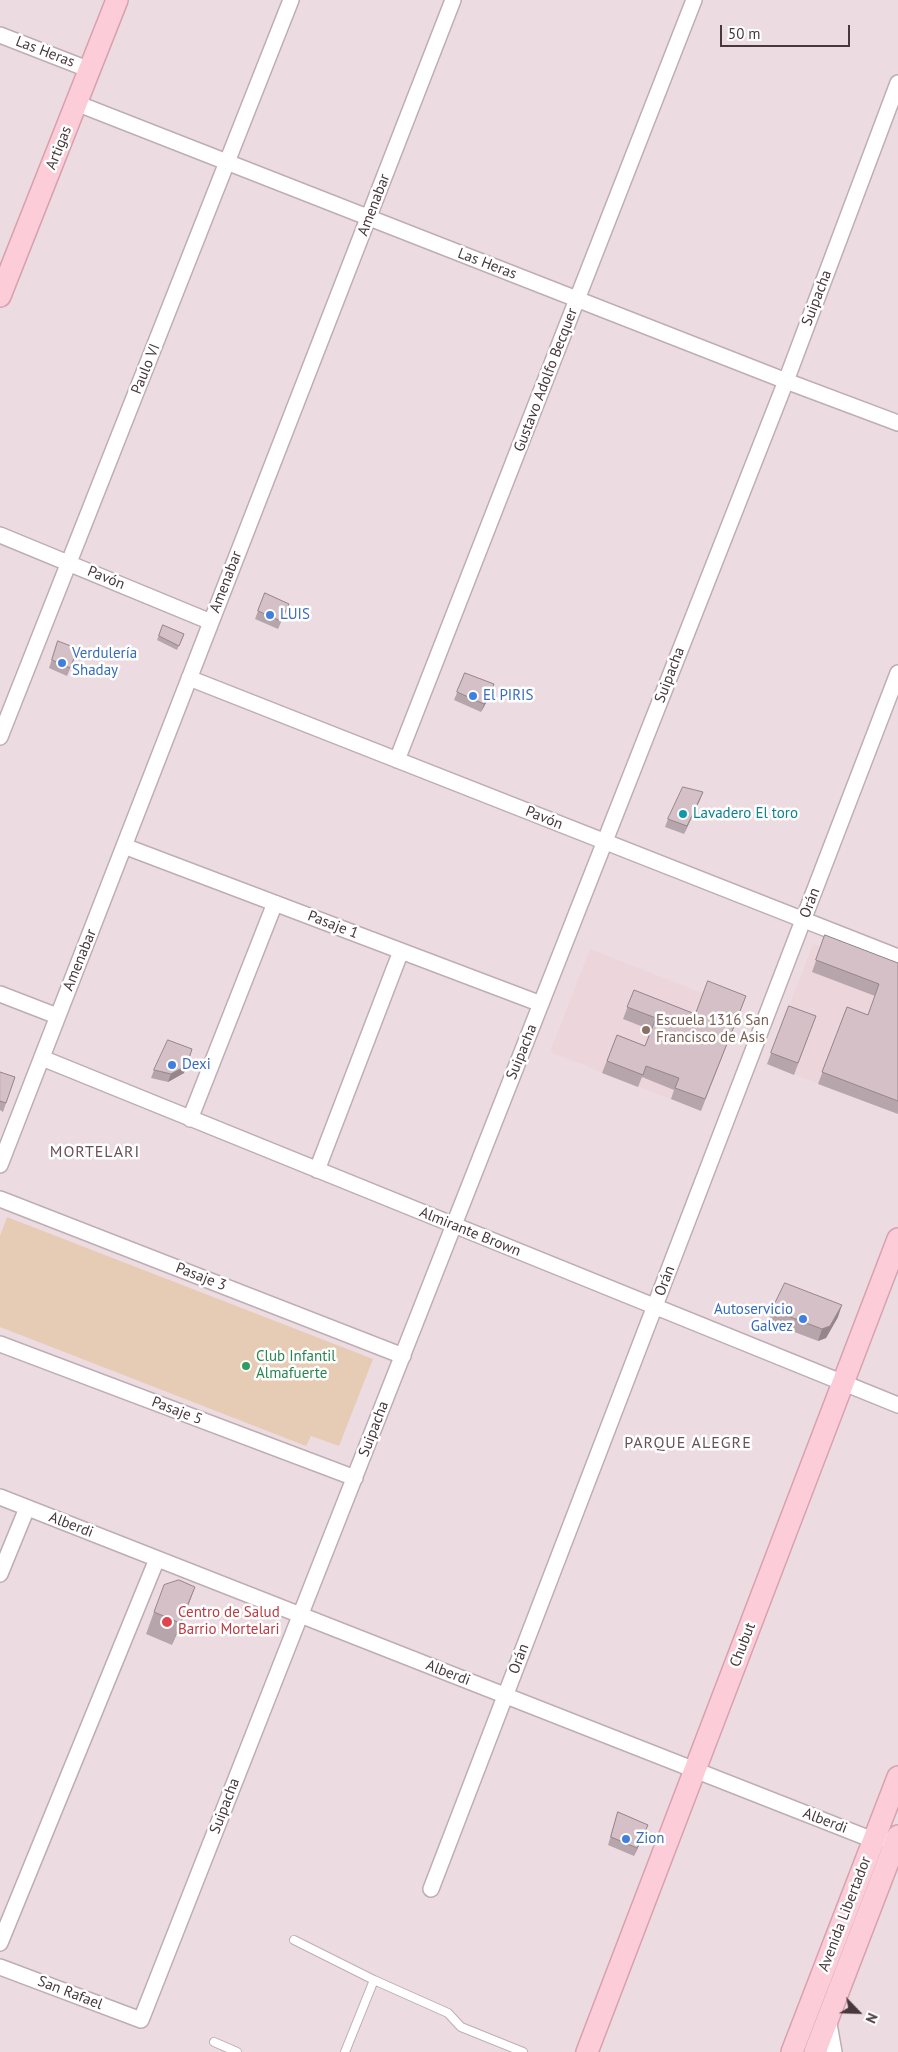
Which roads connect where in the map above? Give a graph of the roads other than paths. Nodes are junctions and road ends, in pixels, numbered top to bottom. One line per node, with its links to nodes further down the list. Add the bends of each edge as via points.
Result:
1 (117, 0): 6 (street, Artigas)
2 (291, 0): 9 (street, Paulo VI)
3 (453, 0): 10 (street, Amenabar)
4 (694, 0): 12 (street, Gustavo Adolfo Becquer)
5 (0, 35): 6 (street, Las Heras)
6 (90, 70): 8 (street, Artigas)
7 (898, 83): 13 (street, Suipacha)
8 (76, 103): 9 (street, Las Heras); 11 (street, Artigas)
9 (227, 162): 10 (street, Las Heras); 16 (street, Paulo VI)
10 (369, 217): 12 (street, Las Heras); 17 (street, Amenabar)
11 (0, 296)
12 (577, 299): 13 (street, Las Heras); 21 (street, Gustavo Adolfo Becquer)
13 (786, 381): 14 (street, Las Heras); 22 (street, Suipacha)
14 (898, 423)
15 (0, 535): 16 (street, Pavón)
16 (69, 563): 17 (street, Pavón); 20 (street, Paulo VI)
17 (211, 622): 19 (street, Amenabar)
18 (898, 673): 25 (street, Orán)
19 (189, 678): 21 (street, Pavón); 23 (street, Amenabar)
20 (0, 738)
21 (396, 760): 22 (street, Pavón)
22 (604, 842): 25 (street, Pavón); 29 (street, Suipacha)
23 (124, 846): 24 (street, Pasaje 1); 30 (street, Amenabar)
24 (275, 903): 26 (street, Pasaje 1); 32 (street)
25 (804, 918): 27 (street, Pavón); 38 (street, Orán)
26 (401, 951): 29 (street, Pasaje 1); 34 (street)
27 (898, 957)
28 (0, 994): 30 (street)
29 (541, 1004): 36 (street, Suipacha)
30 (57, 1016): 31 (street, Amenabar)
31 (42, 1058): 32 (street, Almirante Brown); 33 (street, Amenabar)
32 (190, 1119): 34 (street, Almirante Brown)
33 (0, 1165)
34 (317, 1170): 36 (street, Almirante Brown)
35 (0, 1198): 40 (street, Pasaje 3)
36 (453, 1225): 38 (street, Almirante Brown); 40 (street, Suipacha)
37 (898, 1238): 41 (street, Chubut)
38 (655, 1307): 41 (street, Almirante Brown); 49 (street, Orán)
39 (0, 1344): 43 (street, Pasaje 5)
40 (403, 1356): 43 (street, Suipacha)
41 (843, 1383): 42 (street, Almirante Brown); 50 (street, Chubut)
42 (898, 1405)
43 (355, 1478): 48 (street, Suipacha)
44 (0, 1497): 45 (street, Alberdi)
45 (27, 1508): 46 (street, Alberdi); 47 (street)
46 (157, 1559): 48 (street, Alberdi); 56 (street)
47 (0, 1574)
48 (300, 1615): 49 (street, Alberdi); 61 (street, Suipacha)
49 (506, 1696): 50 (street, Alberdi); 54 (street, Orán)
50 (695, 1770): 53 (street, Alberdi); 66 (street, Chubut)
51 (898, 1777): 53 (street, Avenida Libertador)
52 (898, 1836): 53 (street); 60 (street, Avenida Libertador)
53 (874, 1840): 59 (street, Avenida Libertador)
54 (431, 1889)
55 (294, 1940): 58 (lane)
56 (0, 1943)
57 (0, 1967): 61 (street, San Rafael)
58 (374, 1980): 64 (lane); 65 (lane, via 448,2013 461,2027)
59 (812, 2001): 60 (street); 67 (street, Avenida Libertador)
60 (828, 2017): 68 (street, Avenida Libertador); 69 (street)
61 (141, 2020)
62 (214, 2042): 63 (lane)
63 (237, 2052)
64 (345, 2052)
65 (523, 2052)
66 (587, 2052)
67 (792, 2052)
68 (814, 2052)
69 (834, 2052)

